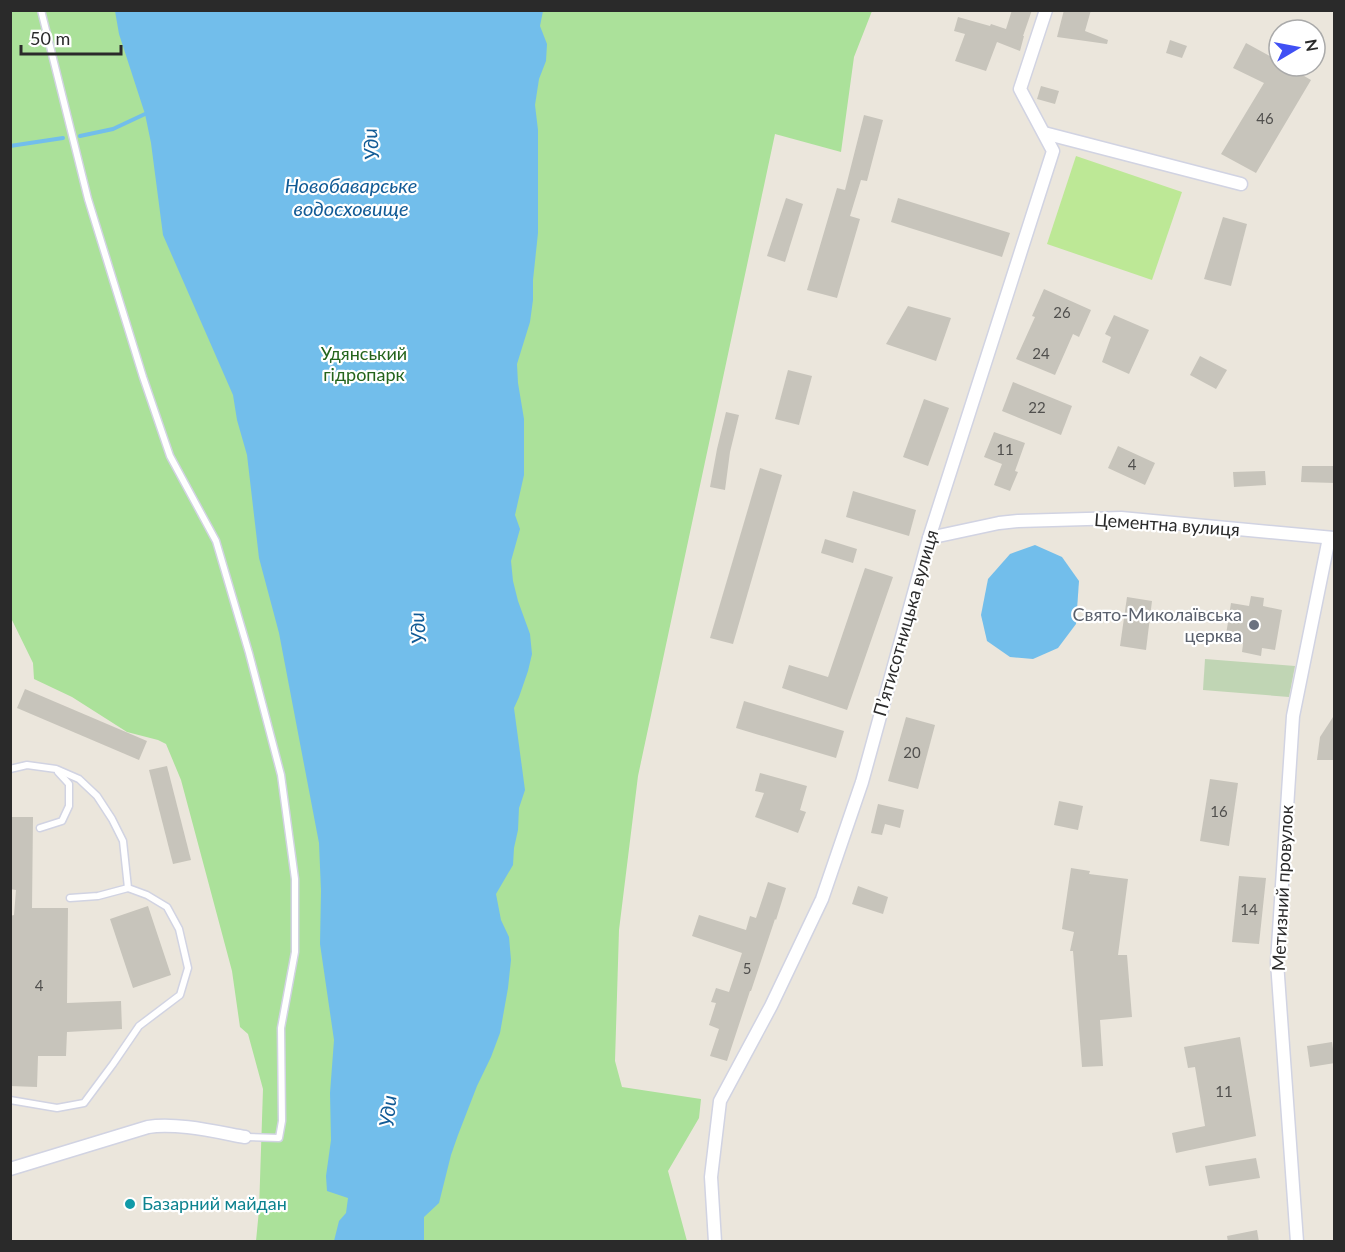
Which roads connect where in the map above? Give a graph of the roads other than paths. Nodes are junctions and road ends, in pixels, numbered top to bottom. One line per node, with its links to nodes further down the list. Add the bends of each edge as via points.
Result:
1 (41, 10): 15 (lane, via 88,199 143,376 170,456 216,541 281,775 295,879 295,952 281,1028 282,1121 279,1138)
2 (1046, 10): 3 (street, П’ятисотницька вулиця, via 1020,89)
3 (1044, 133): 4 (street); 5 (street, П’ятисотницька вулиця, via 1053,151)
4 (1241, 184)
5 (929, 538): 6 (street, Цементна вулиця, via 1018,521 1121,518); 17 (street, П’ятисотницька вулиця, via 862,782 822,899 720,1101 711,1177)
6 (1332, 538): 18 (street, Метизний провулок, via 1293,716 1277,962)
7 (10, 764): 8 (lane)
8 (27, 765): 9 (lane); 10 (lane)
9 (10, 769)
10 (56, 769): 11 (lane, via 69,784 69,806 62,821); 12 (lane, via 79,779 98,796 112,819 123,841)
11 (40, 828)
12 (128, 888): 13 (lane); 14 (lane, via 167,907 179,929 188,968 180,995 139,1026 84,1103 57,1108)
13 (70, 898)
14 (10, 1100)
15 (244, 1137): 16 (street, via 159,1125)
16 (10, 1169)
17 (716, 1242)
18 (1297, 1242)

